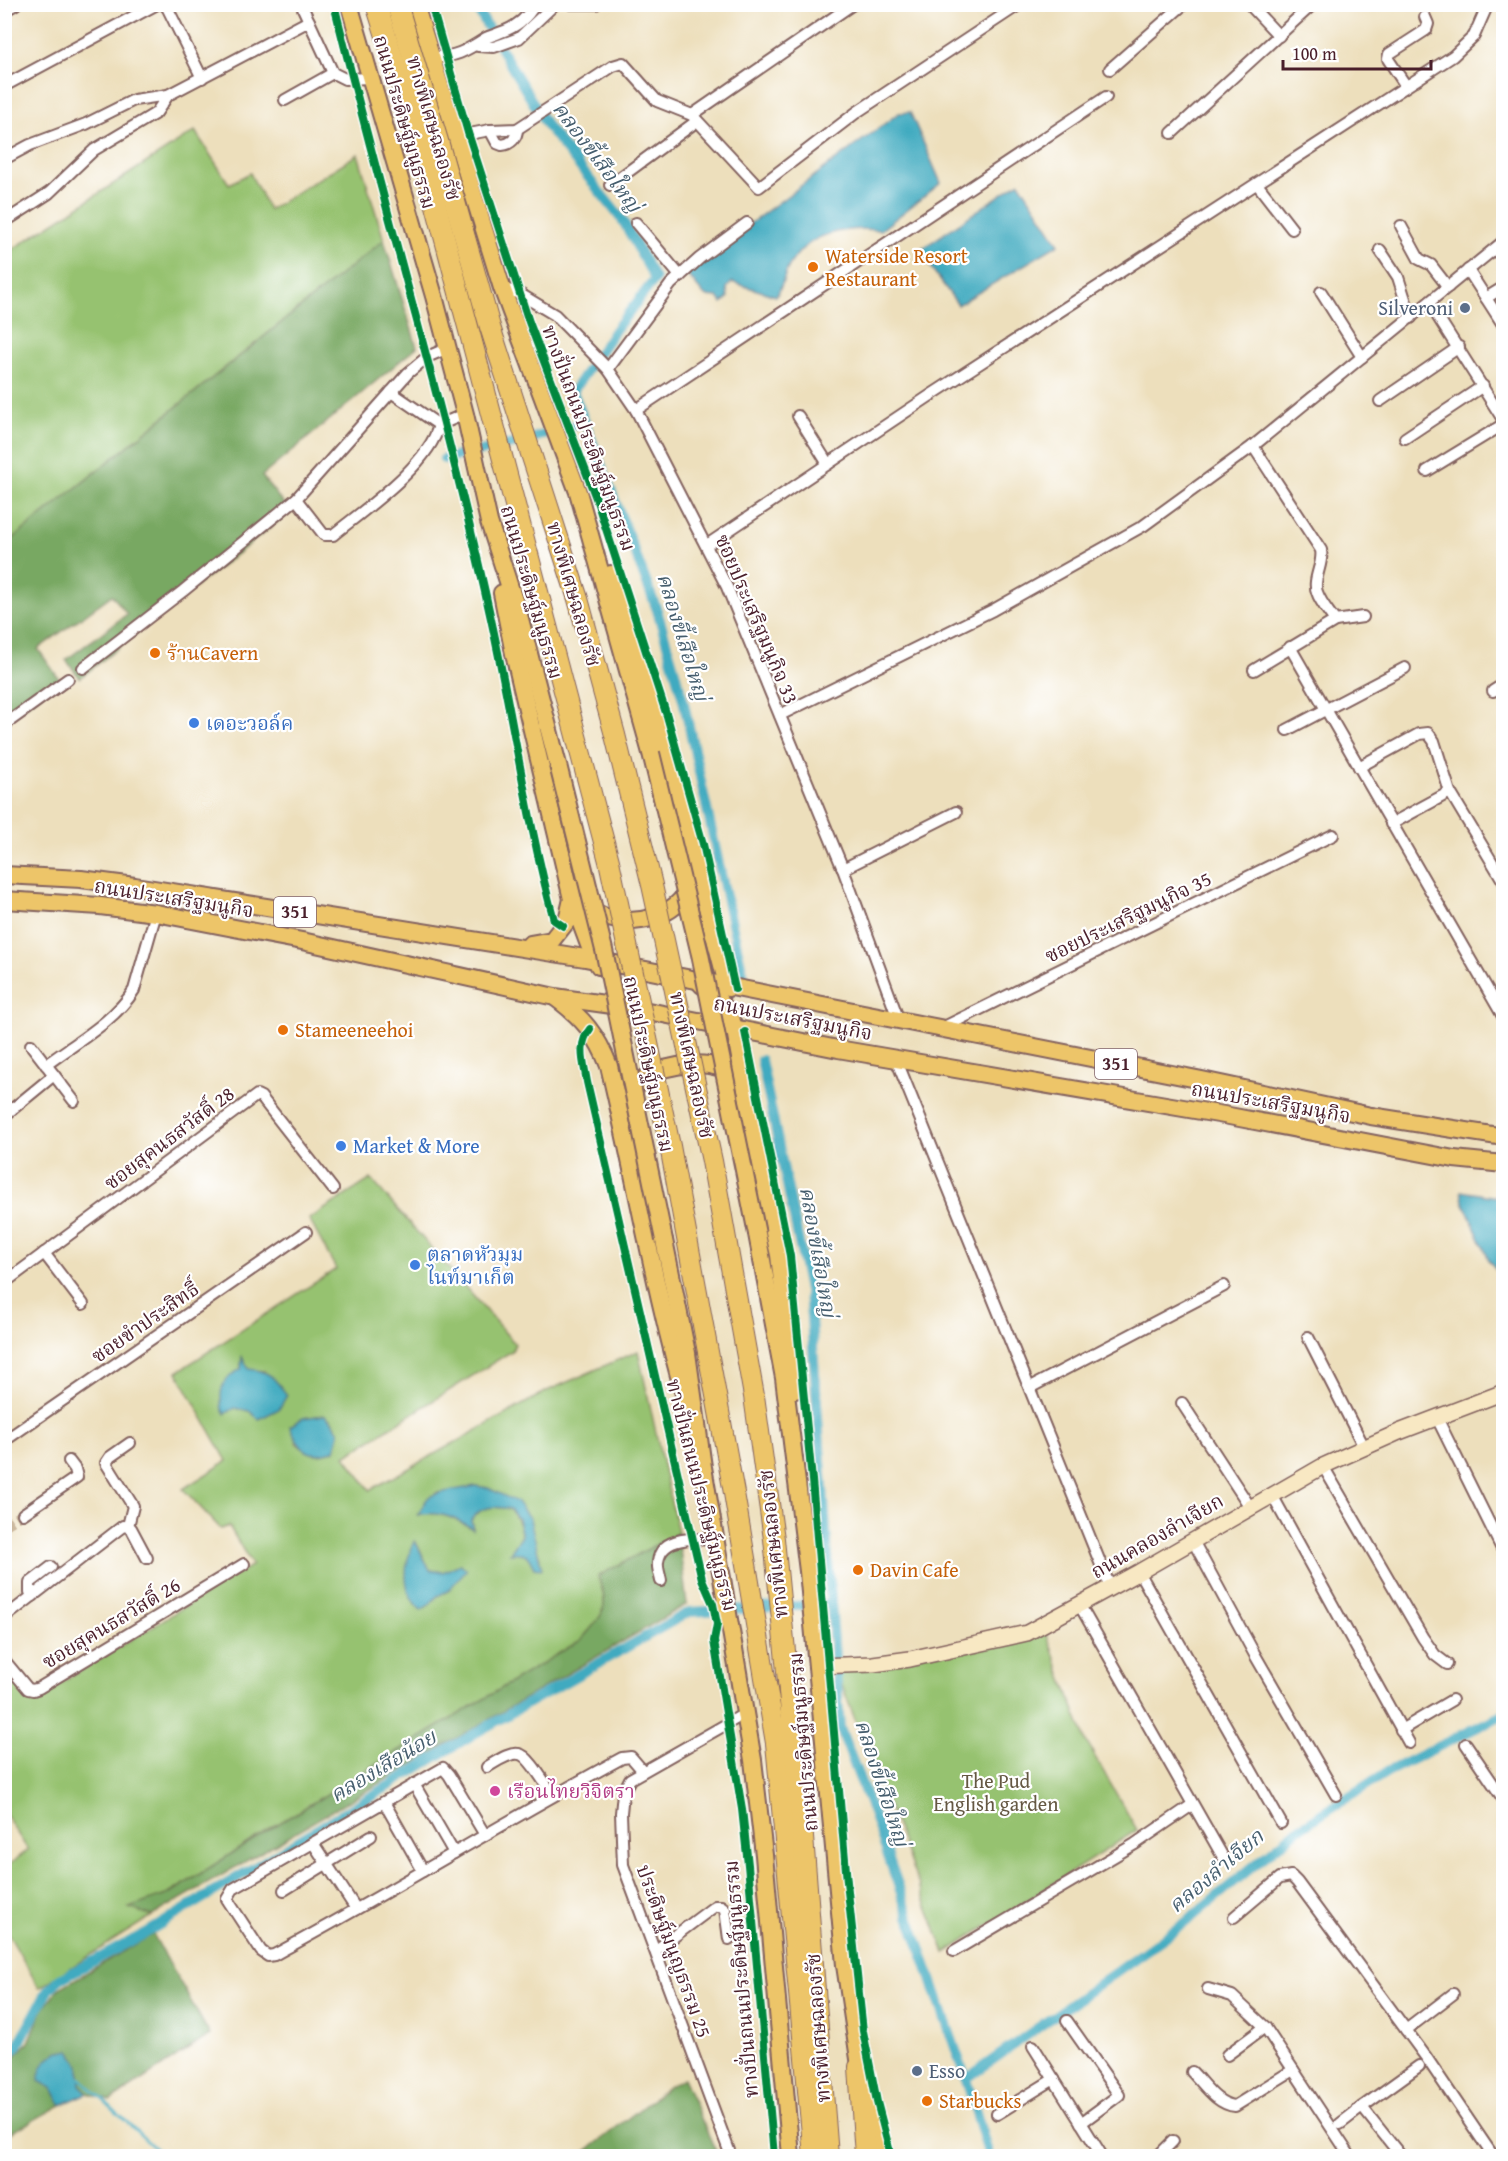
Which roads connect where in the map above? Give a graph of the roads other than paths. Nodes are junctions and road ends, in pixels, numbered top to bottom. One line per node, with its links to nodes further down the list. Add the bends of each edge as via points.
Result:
1 (15, 4): 19 (street)
2 (157, 4): 29 (street)
3 (164, 4): 27 (street)
4 (301, 4): 21 (street)
5 (349, 4): 28 (main road, ถนนประดิษฐ์มนูธรรม)
6 (376, 4): 207 (highway, ทางพิเศษฉลองรัช, bridge, via 420,145 609,861 670,1146 776,1743)
7 (398, 4): 208 (highway, ทางพิเศษฉลองรัช, bridge, via 490,327 571,577 609,713 652,885 712,1161 754,1396 772,1529 802,1824)
8 (415, 4): 24 (main road, ถนนประดิษฐ์มนูธรรม)
9 (535, 4): 23 (street, via 520,22)
10 (555, 4): 23 (street, via 524,34)
11 (571, 4): 12 (street)
12 (596, 4)
13 (853, 4): 34 (street)
14 (1020, 4): 34 (street, via 857,112 759,187)
15 (1184, 4): 25 (street)
16 (1249, 4): 22 (street)
17 (1313, 4): 22 (street)
18 (1488, 4): 30 (street, via 1474,36 1464,47)
19 (4, 10)
20 (1425, 17): 30 (street, via 1426,30 1389,54 1388,59)
21 (309, 21): 26 (street); 27 (street)
22 (1279, 36): 37 (street)
23 (496, 40): 24 (street, via 447,57)
24 (430, 57): 38 (main road, ถนนประดิษฐ์มนูธรรม)
25 (1110, 69)
26 (333, 74): 28 (street, via 345,79); 33 (street)
27 (202, 78): 31 (street)
28 (370, 78): 59 (main road, ถนนประดิษฐ์มนูธรรม)
29 (4, 86)
30 (1406, 86): 40 (street)
31 (168, 95): 39 (street, via 134,99); 42 (street, via 156,113 94,150 50,193)
32 (1106, 97): 66 (street)
33 (285, 100)
34 (694, 118): 35 (street, via 657,101 623,63); 41 (street)
35 (517, 129): 36 (street); 36 (street, via 512,141 502,145)
36 (490, 130): 38 (street)
37 (1172, 133)
38 (454, 137): 52 (main road, ถนนประดิษฐ์มนูธรรม)
39 (4, 159)
40 (1257, 184): 46 (street); 73 (street)
41 (610, 185)
42 (4, 222)
43 (636, 223): 50 (street)
44 (747, 223): 50 (street)
45 (1401, 226): 51 (street, via 1419,259 1431,265)
46 (1292, 229)
47 (1503, 242): 49 (street)
48 (1380, 250): 57 (street, via 1398,277)
49 (1468, 270): 51 (street); 55 (street)
50 (680, 276): 62 (street)
51 (1448, 287): 56 (street)
52 (502, 288): 62 (street, ซอยประเสริฐมนูกิจ 33, via 555,315); 75 (main road, ถนนประดิษฐ์มนูธรรม)
53 (1503, 288): 55 (street)
54 (1321, 292): 61 (street)
55 (1486, 298): 58 (street)
56 (1429, 303): 57 (street); 60 (street)
57 (1411, 318): 61 (street)
58 (1503, 326)
59 (448, 348): 64 (street, via 419,363); 67 (main road, ถนนประดิษฐ์มนูธรรม)
60 (1459, 348): 63 (street); 65 (street)
61 (1362, 357): 72 (street)
62 (608, 369): 66 (street, ซอยประเสริฐมนูกิจ 33)
63 (1483, 386): 69 (street); 71 (street)
64 (391, 392): 70 (street); 76 (street)
65 (1380, 401)
66 (636, 410): 78 (street, ซอยประเสริฐมนูกิจ 33)
67 (465, 414): 70 (street); 77 (main road, ถนนประดิษฐ์มนูธรรม)
68 (798, 416): 73 (street)
69 (1503, 422): 74 (street)
70 (439, 425): 76 (street, via 436,437 410,471 333,535 324,535)
71 (1405, 438)
72 (1253, 446): 80 (street, via 1321,550 1317,593); 89 (street, via 1143,526 1065,571)
73 (828, 464): 78 (street)
74 (1427, 471)
75 (578, 492): 97 (main road, via 624,605); 141 (main road, ถนนประดิษฐ์มนูธรรม, bridge, via 651,753 700,954 784,1378)
76 (296, 498): 82 (street)
77 (489, 522): 101 (main road, via 514,654); 140 (main road, ถนนประดิษฐ์มนูธรรม, bridge, via 520,619 606,960 691,1374)
78 (707, 545): 89 (street, ซอยประเสริฐมนูกิจ 33)
79 (1363, 617): 80 (street)
80 (1335, 621): 81 (street)
81 (1290, 647): 84 (street); 88 (street)
82 (84, 668)
83 (1405, 668): 88 (street)
84 (1254, 670)
85 (68, 679): 90 (street)
86 (1503, 684): 87 (street)
87 (1493, 691)
88 (1326, 709): 91 (street); 92 (street)
89 (780, 715): 98 (street, ซอยประเสริฐมนูกิจ 33)
90 (4, 726)
91 (1287, 730)
92 (1359, 767): 93 (street, via 1419,734 1428,733); 95 (street)
93 (1450, 792): 95 (street); 100 (street)
94 (956, 812): 98 (street)
95 (1391, 824): 110 (street)
96 (1333, 835): 113 (street, ซอยประเสริฐมนูกิจ 35)
97 (691, 849): 101 (main road, via 689,887 669,911 652,918 613,919 598,914); 107 (main road)
98 (843, 869): 111 (street, ซอยประเสริฐมนูกิจ 33)
99 (4, 875): 104 (main road, ถนนประเสริฐมนูกิจ / 351, via 135,886)
100 (1503, 882)
101 (570, 891): 104 (main road, via 567,921 552,940); 105 (main road)
102 (4, 900): 103 (main road, ถนนประเสริฐมนูกิจ / 351)
103 (156, 913): 108 (main road, ถนนประเสริฐมนูกิจ / 351); 116 (street, via 128,1000)
104 (511, 945): 105 (main road, ถนนประเสริฐมนูกิจ / 351)
105 (597, 961): 106 (main road, ถนนประเสริฐมนูกิจ / 351); 109 (main road, via 620,997)
106 (696, 980): 107 (main road, ถนนประเสริฐมนูกิจ / 351); 112 (main road, via 721,1002)
107 (728, 988): 111 (main road, ถนนประเสริฐมนูกิจ / 351)
108 (555, 997): 109 (main road, ถนนประเสริฐมนูกิจ / 351); 121 (main road, via 584,1021 601,1046)
109 (633, 1008): 112 (main road, ถนนประเสริฐมนูกิจ / 351)
110 (1503, 1018)
111 (899, 1021): 113 (main road, ถนนประเสริฐมนูกิจ / 351)
112 (735, 1030): 115 (main road, ถนนประเสริฐมนูกิจ / 351); 118 (main road)
113 (939, 1030): 122 (main road, ถนนประเสริฐมนูกิจ / 351, via 1371,1116)
114 (31, 1046): 116 (street)
115 (896, 1059): 123 (main road, ถนนประเสริฐมนูกิจ / 351, via 1454,1159); 131 (street)
116 (46, 1065): 117 (street)
117 (54, 1076): 119 (street); 120 (street)
118 (746, 1090): 121 (main road, via 733,1073 721,1067 680,1066 658,1071 640,1082 628,1099); 141 (main road, via 779,1255 795,1378)
119 (74, 1101)
120 (4, 1116)
121 (622, 1120): 140 (main road, via 674,1361)
122 (1503, 1137)
123 (1503, 1164)
124 (333, 1189): 126 (street, ซอยสุคนธสวัสดิ์ 28, via 257,1095)
125 (306, 1232): 135 (street, ซอยขำประสิทธิ์)
126 (44, 1253): 127 (street, ซอยสุคนธสวัสดิ์ 28); 129 (street)
127 (4, 1283)
128 (1224, 1286): 131 (street)
129 (83, 1304)
130 (1308, 1337): 137 (street)
131 (1031, 1387): 154 (street)
132 (1503, 1392): 134 (street, ถนนคลองลำเจียก)
133 (1182, 1403): 143 (street)
134 (1437, 1418): 137 (street, ถนนคลองลำเจียก); 148 (street)
135 (4, 1442)
136 (130, 1443): 145 (street, via 106,1463 132,1506)
137 (1364, 1447): 139 (street, ถนนคลองลำเจียก)
138 (69, 1461): 144 (street, via 77,1477)
139 (1323, 1466): 142 (street, ถนนคลองลำเจียก); 159 (street, via 1423,1638)
140 (703, 1467): 146 (main road, ถนนประดิษฐ์มนูธรรม)
141 (796, 1479): 160 (main road, ถนนประดิษฐ์มนูธรรม, via 811,1606)
142 (1272, 1495): 143 (street, ถนนคลองลำเจียก); 163 (street)
143 (1250, 1507): 147 (street, ถนนคลองลำเจียก)
144 (23, 1514)
145 (128, 1526): 149 (street); 155 (street)
146 (716, 1541): 153 (street, via 686,1539 670,1543 659,1557); 162 (main road, ถนนประดิษฐ์มนูธรรม)
147 (1193, 1541): 152 (street, ถนนคลองลำเจียก); 170 (street)
148 (1503, 1553)
149 (147, 1558)
150 (244, 1564): 158 (street, ซอยสุคนธสวัสดิ์ 26, via 39,1688 28,1689)
151 (51, 1567): 155 (street, via 30,1583)
152 (1139, 1572): 154 (street, ถนนคลองลำเจียก); 174 (street)
153 (661, 1581)
154 (1110, 1587): 156 (street, ถนนคลองลำเจียก)
155 (33, 1596): 157 (street)
156 (1079, 1604): 160 (street, ถนนคลองลำเจียก, via 1018,1635 910,1659); 173 (street)
157 (4, 1618)
158 (4, 1660)
159 (1447, 1664)
160 (829, 1666): 196 (main road, ถนนประดิษฐ์มนูธรรม, via 844,1954)
161 (1452, 1700): 163 (street)
162 (746, 1713): 167 (street, ประดิษฐ์มนูญธรรม 25); 206 (main road, ถนนประดิษฐ์มนูธรรม, via 764,1855)
163 (1401, 1730): 164 (street)
164 (1409, 1743)
165 (1466, 1744): 171 (street)
166 (487, 1767): 169 (street, via 509,1755 526,1757)
167 (643, 1771): 169 (street, via 631,1757 622,1758); 186 (street, ประดิษฐ์มนูญธรรม 25, via 630,1779 623,1793 622,1865)
168 (414, 1784): 172 (street); 175 (street, via 443,1768); 178 (street)
169 (553, 1795): 175 (street)
170 (1336, 1796)
171 (1503, 1800)
172 (384, 1802): 177 (street); 181 (street)
173 (1192, 1805): 179 (street); 187 (street, via 1136,1844)
174 (1281, 1823)
175 (485, 1835): 178 (street)
176 (371, 1836): 180 (street)
177 (313, 1843): 180 (street); 183 (street, via 233,1889 227,1899 267,1956)
178 (454, 1853): 181 (street)
179 (1223, 1857)
180 (326, 1864): 182 (street); 183 (street)
181 (423, 1871): 183 (street)
182 (284, 1890)
183 (356, 1909)
184 (1234, 1917): 192 (street, via 1280,1878 1291,1876)
185 (729, 1939): 186 (street, via 725,1909 714,1906)
186 (656, 1950): 205 (street, ประดิษฐ์มนูญธรรม 25)
187 (954, 1951)
188 (1209, 1989): 191 (street, via 1232,1996)
189 (1453, 1994): 192 (street)
190 (1067, 2021): 202 (street, via 1119,2095)
191 (1265, 2027): 194 (street); 197 (street)
192 (1406, 2030): 215 (street)
193 (1033, 2046): 199 (street)
194 (1227, 2055)
195 (1419, 2066): 200 (street)
196 (859, 2067): 209 (highway); 210 (main road, ถนนประดิษฐ์มนูธรรม)
197 (1293, 2070): 198 (street, via 1235,2106 1218,2099); 213 (street)
198 (1192, 2072)
199 (1054, 2079): 201 (street); 202 (street)
200 (1362, 2107): 203 (street); 214 (street)
201 (998, 2114)
202 (1081, 2123): 211 (street)
203 (1340, 2124)
204 (1173, 2141): 212 (street)
205 (731, 2157)
206 (791, 2157)
207 (814, 2157)
208 (828, 2157)
209 (866, 2157)
210 (879, 2157)
211 (1102, 2157)
212 (1158, 2157)
213 (1350, 2157)
214 (1401, 2157)
215 (1493, 2157)

